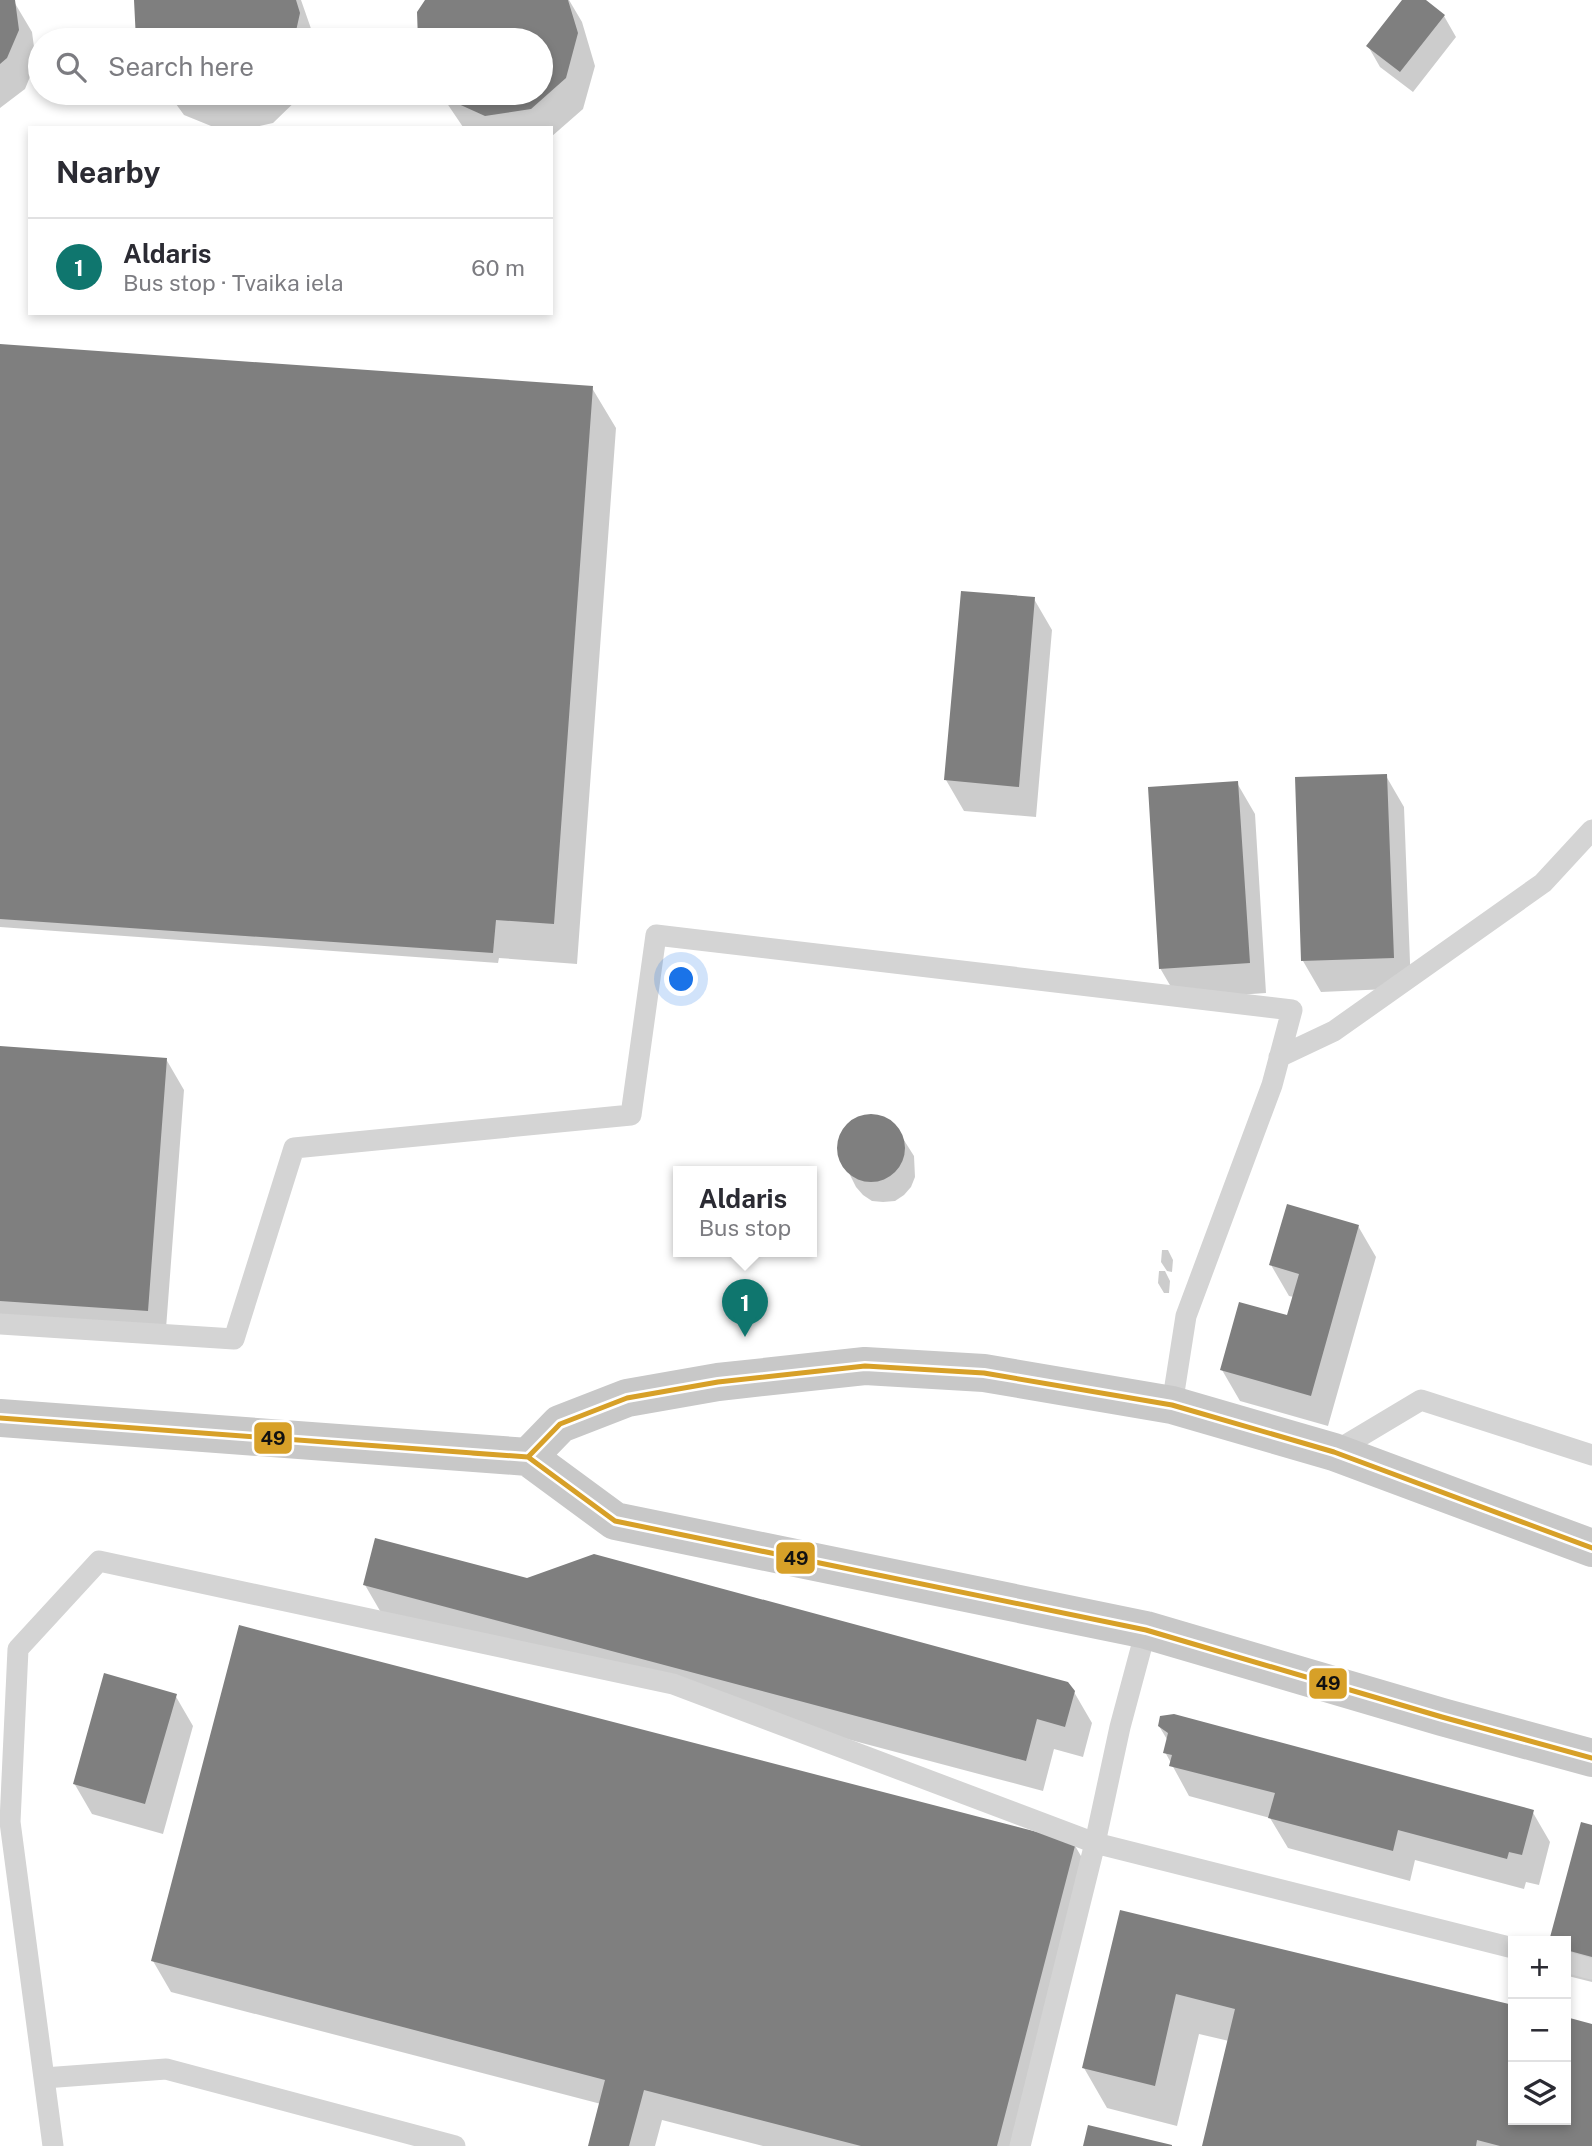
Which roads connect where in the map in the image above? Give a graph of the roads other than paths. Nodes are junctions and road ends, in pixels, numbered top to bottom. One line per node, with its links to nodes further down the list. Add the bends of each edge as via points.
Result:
1 (1592, 831): 2 (lane, via 1543,883 1334,1031)
2 (1279, 1057): 3 (lane, via 1292,1010 656,935 631,1115 294,1148 234,1339); 4 (lane, via 1186,1316)
3 (0, 1324)
4 (1172, 1405): 6 (main road); 8 (main road, via 984,1373 865,1366 718,1382 627,1398 560,1424)
5 (0, 1419): 8 (main road)
6 (1334, 1452): 7 (lane, via 1421,1399); 9 (main road)
7 (1592, 1455)
8 (528, 1457): 10 (main road, via 614,1521)
9 (1592, 1548)
10 (1146, 1630): 11 (main road); 12 (lane, via 1119,1727)
11 (1592, 1758)
12 (1095, 1843): 13 (lane); 16 (lane, via 673,1684 99,1562 18,1649 10,1822); 19 (lane)
13 (1508, 1947)
14 (1571, 1963): 15 (lane)
15 (1592, 1969)
16 (44, 2078): 17 (lane); 18 (lane, via 166,2069)
17 (53, 2146)
18 (455, 2146)
19 (1020, 2146)

